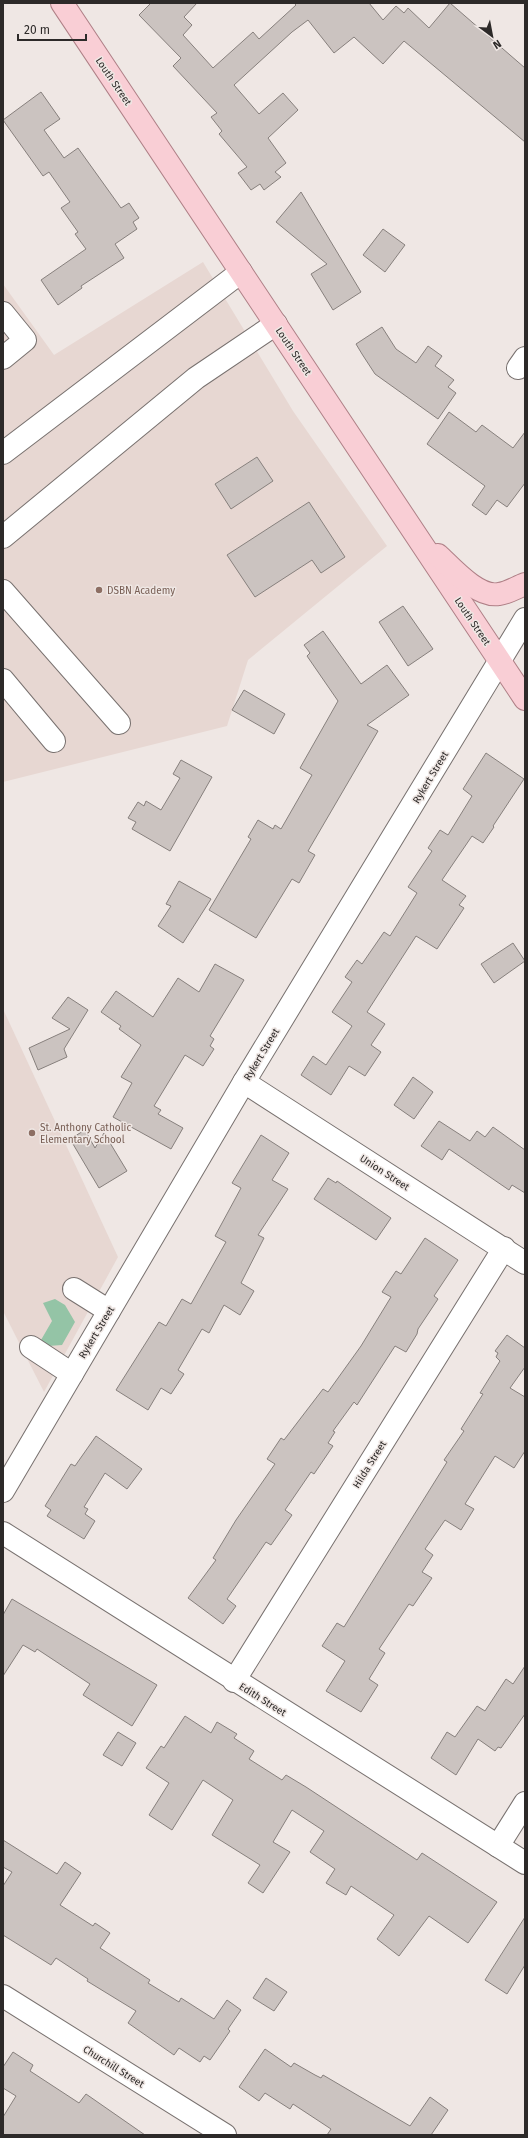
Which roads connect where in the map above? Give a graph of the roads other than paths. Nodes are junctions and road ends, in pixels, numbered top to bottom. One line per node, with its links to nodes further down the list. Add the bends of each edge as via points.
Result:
1 (62, 3): 2 (main road, Louth Street)
2 (241, 272): 4 (main road, Louth Street); 6 (street)
3 (3, 313): 5 (street, via 25,340)
4 (276, 324): 7 (main road, Louth Street); 8 (street, via 196,378)
5 (3, 358)
6 (3, 453)
7 (407, 524): 9 (main road, via 457,573 471,585 488,594 499,594); 12 (main road, Louth Street)
8 (3, 537)
9 (525, 584)
10 (3, 591): 15 (street)
11 (525, 620): 12 (street, Rykert Street)
12 (500, 662): 14 (main road, Louth Street); 17 (street, Rykert Street)
13 (3, 680): 16 (street)
14 (525, 699)
15 (119, 723)
16 (54, 741)
17 (244, 1082): 18 (street, Union Street); 21 (street, Rykert Street)
18 (504, 1248): 19 (street, Union Street); 26 (street, Hilda Street)
19 (525, 1263)
20 (74, 1289): 21 (street)
21 (109, 1311): 23 (street, Rykert Street)
22 (31, 1347): 23 (street)
23 (72, 1374): 24 (street, Rykert Street)
24 (3, 1491)
25 (3, 1533): 26 (street, Edith Street)
26 (234, 1681): 28 (street, Edith Street)
27 (525, 1804): 28 (street)
28 (498, 1846): 29 (street, Edith Street)
29 (525, 1863)
30 (3, 1996): 31 (street, Churchill Street)
31 (224, 2135)

